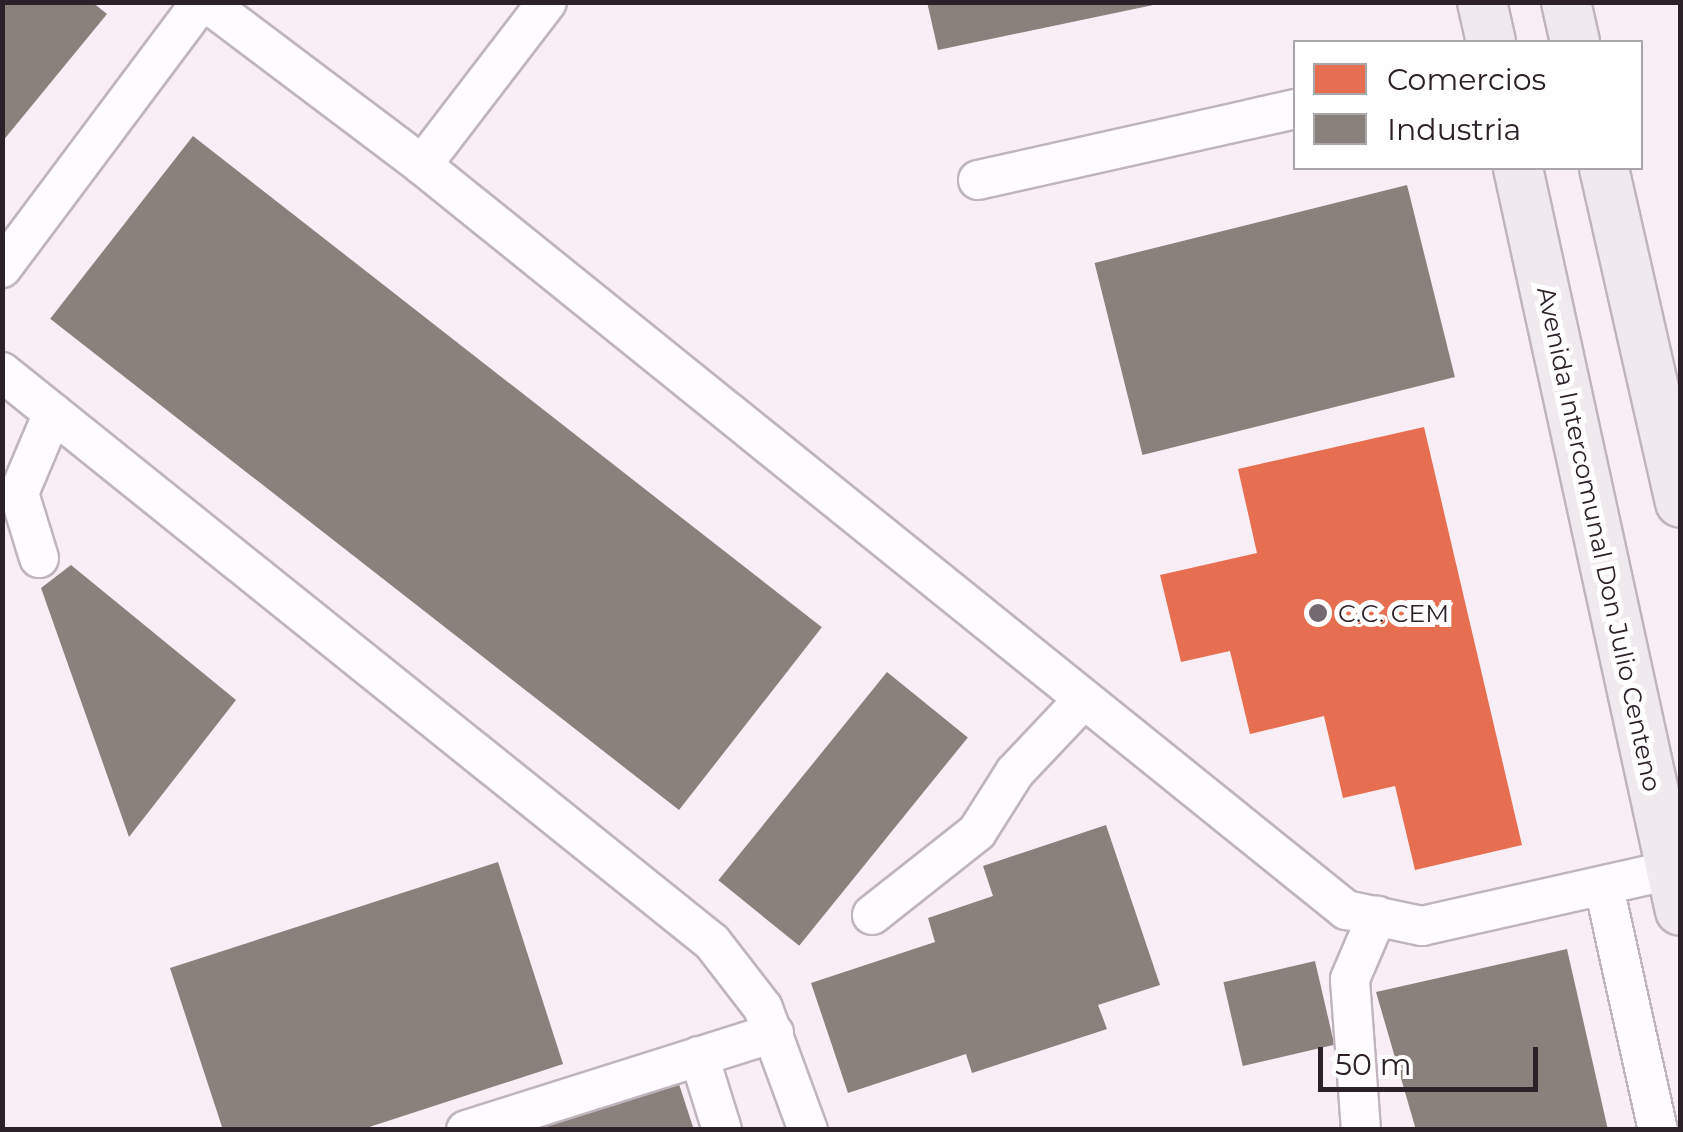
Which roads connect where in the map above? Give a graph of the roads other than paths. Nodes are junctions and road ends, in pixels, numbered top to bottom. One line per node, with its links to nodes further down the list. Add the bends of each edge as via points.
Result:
1 (204, 2): 8 (street); 12 (street)
2 (546, 2): 8 (street)
3 (1482, 2): 5 (main road)
4 (1566, 2): 6 (main road)
5 (1491, 40)
6 (1575, 40)
7 (1293, 110): 11 (street)
8 (422, 165): 17 (street)
9 (1518, 170): 18 (main road, Avenida Intercomunal Don Julio Centeno)
10 (1604, 170): 15 (main road)
11 (978, 180)
12 (2, 268)
13 (2, 372): 14 (street)
14 (53, 413): 16 (street, via 19,493); 22 (street, via 712,942)
15 (1680, 502)
16 (39, 558)
17 (1084, 698): 20 (street, via 1015,772 977,832); 21 (street, via 1346,910)
18 (1678, 881): 19 (street)
19 (1604, 886): 21 (street, via 1422,926); 28 (street)
20 (872, 915)
21 (1377, 916): 27 (street, via 1350,978)
22 (774, 1032): 23 (street); 26 (street)
23 (699, 1056): 24 (street); 25 (street)
24 (466, 1130)
25 (722, 1130)
26 (808, 1130)
27 (1360, 1130)
28 (1658, 1130)

